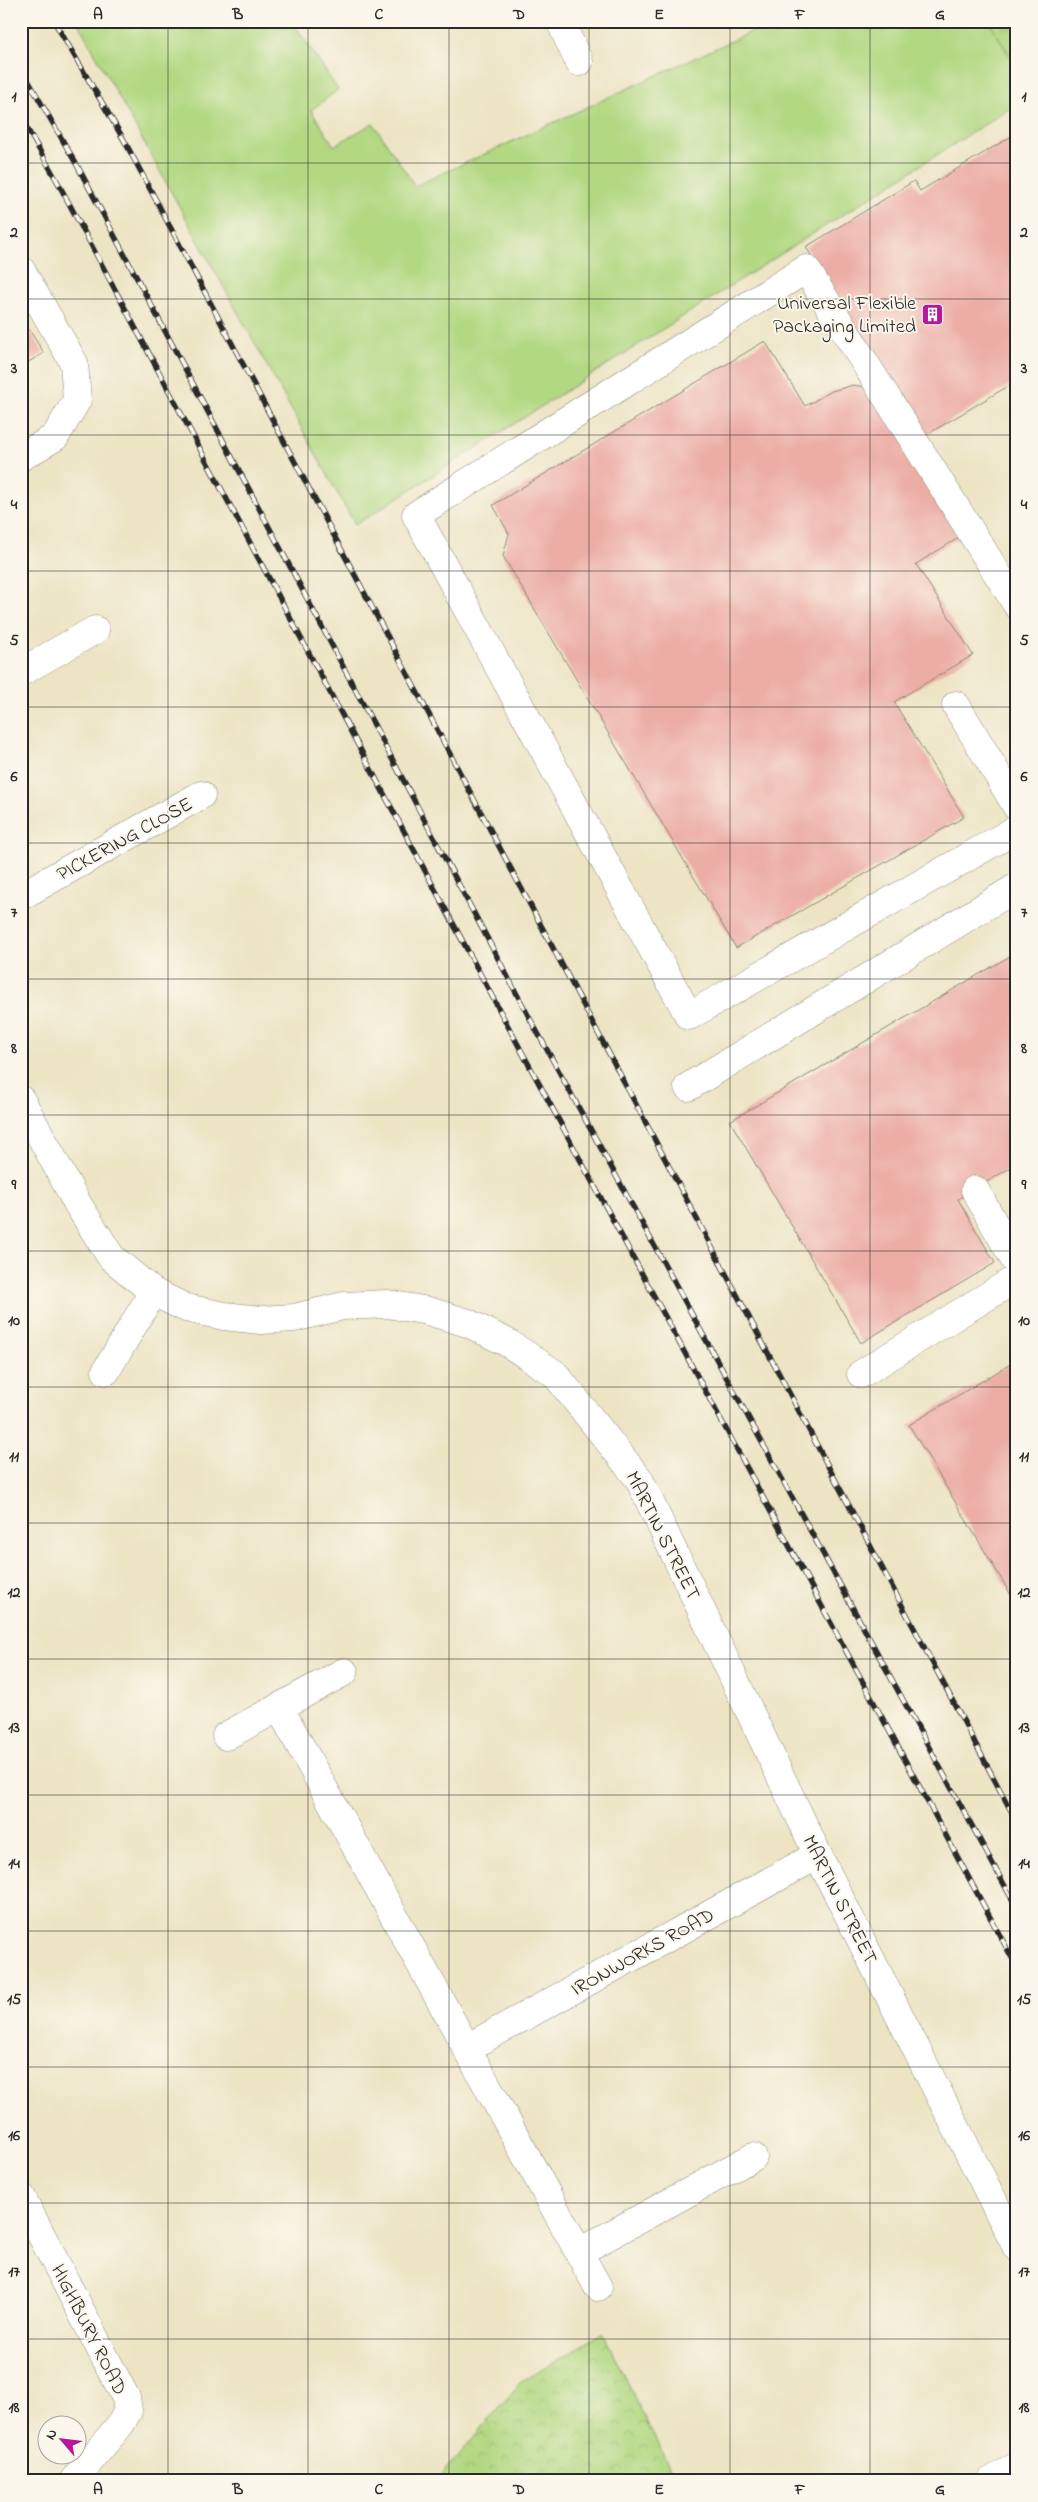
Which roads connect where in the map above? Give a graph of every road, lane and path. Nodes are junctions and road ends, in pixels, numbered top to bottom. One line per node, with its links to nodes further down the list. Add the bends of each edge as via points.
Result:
1 (560, 21): 2 (street)
2 (579, 62)
3 (21, 270): 4 (street, via 74,363 76,400 54,437)
4 (21, 457)
5 (1017, 605): 11 (street, via 806,269 416,515 689,1016)
6 (95, 630): 7 (street)
7 (21, 672)
8 (956, 705): 9 (street)
9 (1013, 791)
10 (202, 795): 13 (street, PICKERING CLOSE)
11 (1017, 829)
12 (1017, 887): 14 (street)
13 (21, 896)
14 (688, 1088)
15 (21, 1100): 19 (street, MARTIN STREET, via 77,1203 111,1257)
16 (976, 1190): 17 (street)
17 (1017, 1264)
18 (1017, 1278): 21 (street)
19 (153, 1292): 20 (street); 25 (street, MARTIN STREET, via 186,1308 261,1320 294,1318 343,1306 388,1304 428,1311 468,1323 508,1343 555,1374 639,1479)
20 (106, 1372)
21 (861, 1374)
22 (344, 1672): 23 (street)
23 (280, 1707): 24 (street); 26 (street)
24 (226, 1736)
25 (818, 1855): 26 (street, IRONWORKS ROAD); 29 (street, MARTIN STREET)
26 (467, 2048): 30 (street)
27 (753, 2157): 30 (street)
28 (21, 2196): 33 (street, HIGHBURY ROAD, via 126,2398 128,2411 120,2425)
29 (1017, 2248)
30 (579, 2252): 31 (street)
31 (598, 2287)
32 (1017, 2466): 34 (street)
33 (74, 2481)
34 (991, 2481)

